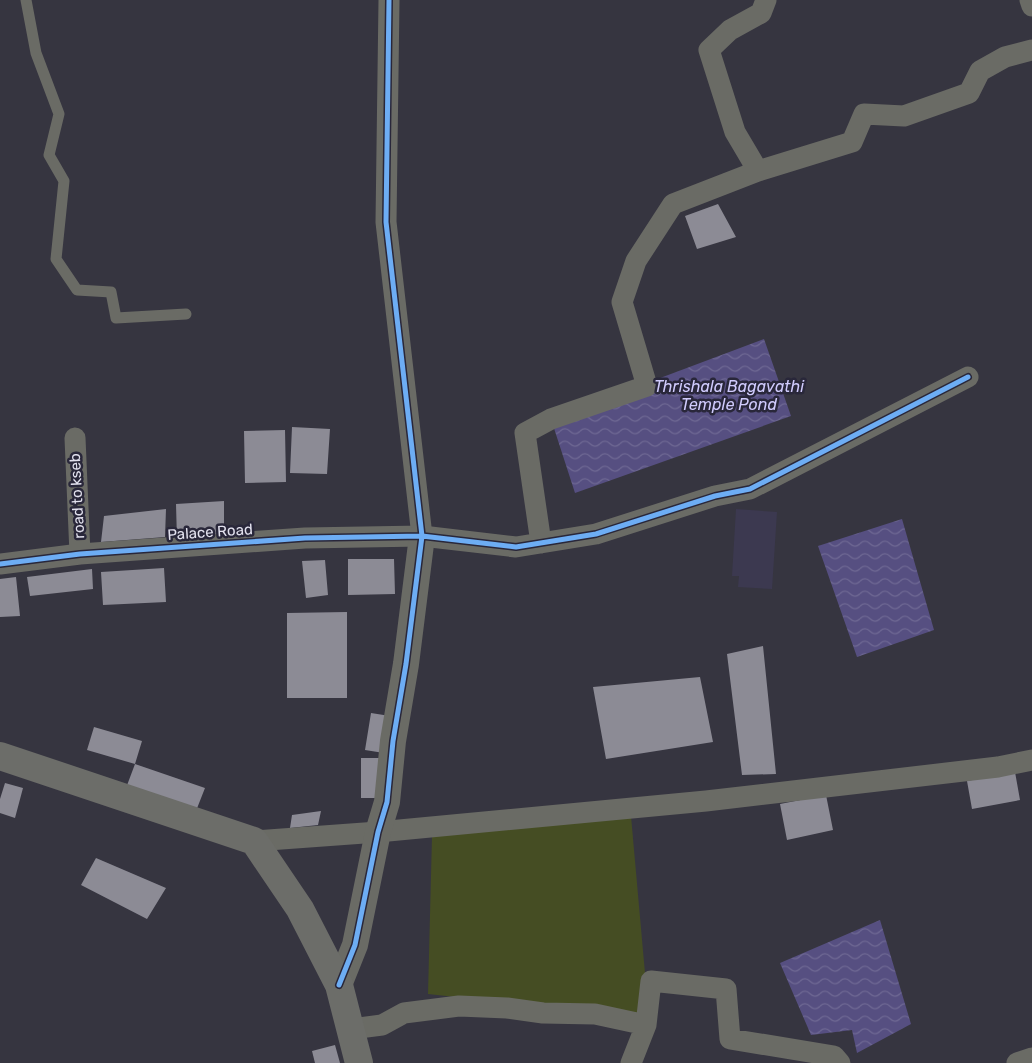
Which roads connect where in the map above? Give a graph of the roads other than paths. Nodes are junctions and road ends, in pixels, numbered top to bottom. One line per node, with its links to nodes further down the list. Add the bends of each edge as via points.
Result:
1 (26, 0): 8 (lane, via 36,53 59,114 49,155 64,181 56,259 77,290 111,292 116,318)
2 (389, 0): 11 (street, via 386,222)
3 (766, 0): 7 (street, via 761,13 730,30 709,50 734,132)
4 (1030, 0): 5 (street)
5 (1032, 6)
6 (1032, 50): 7 (street, via 1005,57 980,71 969,93 904,116 864,114 852,142)
7 (758, 171): 12 (street, via 673,204 636,261 622,302 648,386 551,419 525,433)
8 (186, 314)
9 (968, 377): 12 (street, Palace Road, via 750,488 596,534)
10 (75, 438): 13 (street, road to kseb)
11 (422, 536): 12 (street, Palace Road, via 516,547); 13 (street, Palace Road, via 305,538); 17 (street, via 393,741 388,802)
12 (541, 543)
13 (80, 554): 14 (street, Palace Road)
14 (0, 564)
15 (0, 756): 18 (main road)
16 (1032, 760): 17 (street, via 998,767 706,801)
17 (378, 832): 18 (street); 19 (street, via 355,945)
18 (254, 841): 19 (main road, via 300,909)
19 (339, 985): 21 (main road)
20 (646, 1025): 21 (street, via 595,1014 459,1006 404,1013 382,1025); 24 (street); 25 (street, via 651,982 726,989 730,1039 834,1056)
21 (351, 1029): 23 (main road)
22 (1032, 1058): 26 (street)
23 (359, 1063)
24 (632, 1063)
25 (840, 1063)
26 (1017, 1063)

